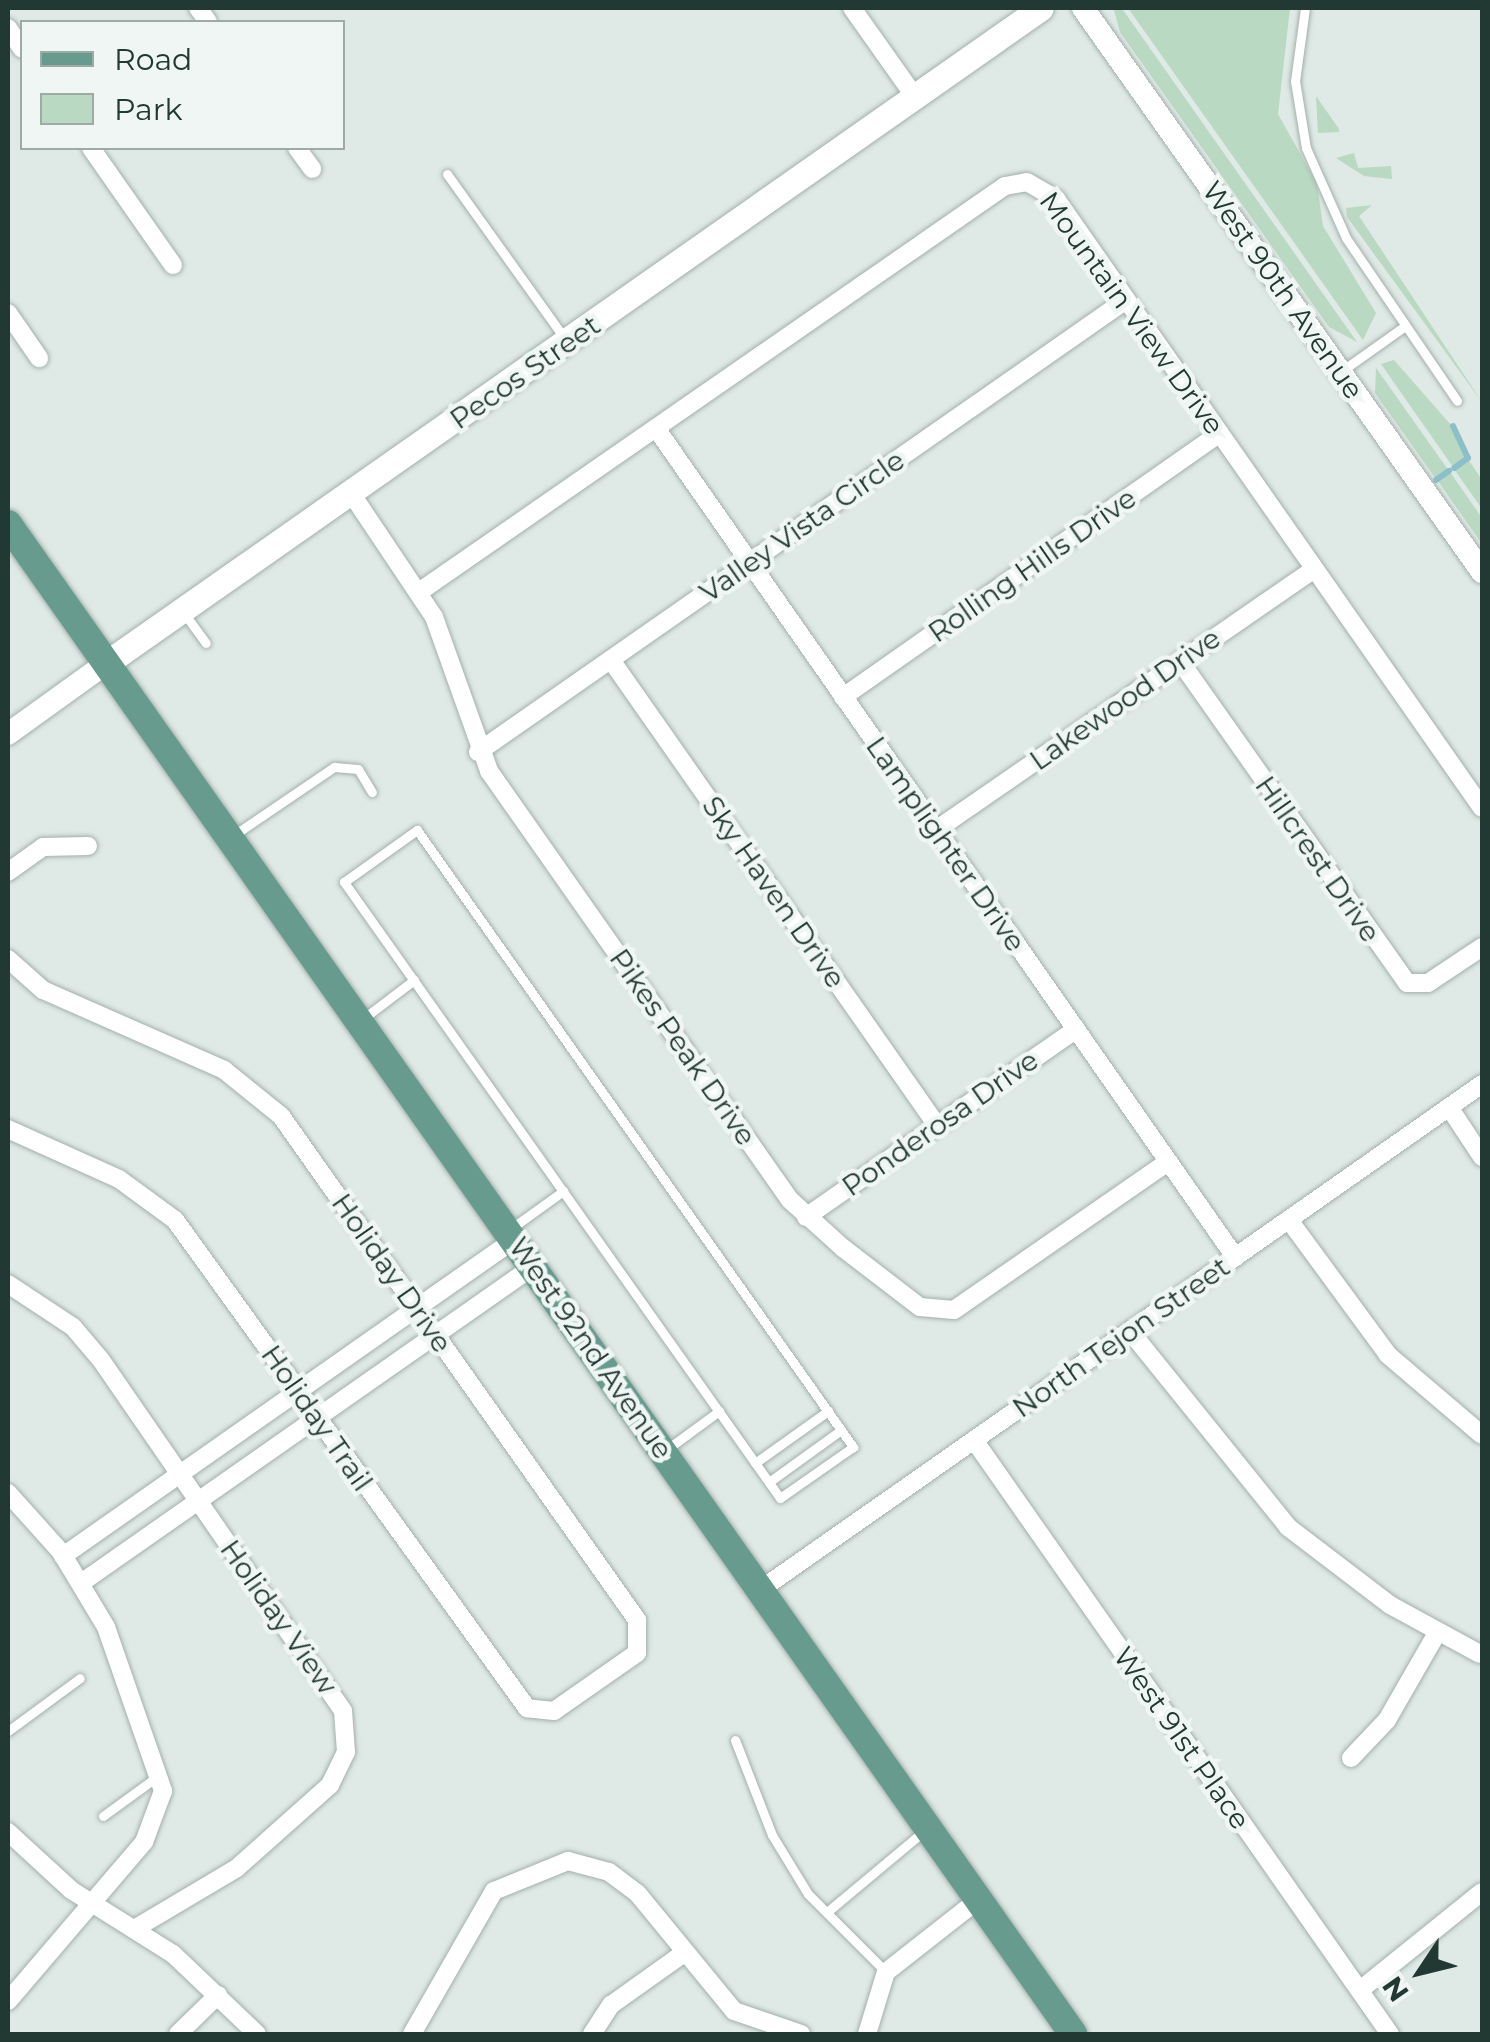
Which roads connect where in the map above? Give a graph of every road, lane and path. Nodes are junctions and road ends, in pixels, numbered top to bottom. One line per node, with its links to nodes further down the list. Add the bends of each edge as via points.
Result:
1 (852, 8): 5 (street)
2 (1041, 8): 5 (main road, Pecos Street)
3 (1083, 8): 16 (street, West 90th Avenue)
4 (1305, 8): 13 (lane, via 1294,82 1299,129 1346,238)
5 (915, 97): 14 (main road, Pecos Street)
6 (93, 150): 10 (street)
7 (298, 150): 8 (street)
8 (312, 169)
9 (447, 174): 14 (lane)
10 (174, 265)
11 (1126, 300): 18 (street, Mountain View Drive, via 1047,188 1012,183); 19 (street, Mountain View Drive); 22 (street, Valley Vista Circle)
12 (8, 313): 15 (street)
13 (1405, 326): 16 (lane); 17 (lane)
14 (568, 342): 20 (main road, Pecos Street)
15 (40, 358)
16 (1340, 371): 24 (street, West 90th Avenue)
17 (1457, 401)
18 (658, 431): 22 (street, Lamplighter Drive); 25 (street, Mountain View Drive)
19 (1220, 433): 23 (street, Mountain View Drive); 31 (street, Rolling Hills Drive)
20 (351, 493): 25 (street, Pikes Peak Drive); 26 (main road, Pecos Street)
21 (8, 524): 29 (main road, West 92nd Avenue)
22 (750, 563): 28 (street, Valley Vista Circle); 31 (street, Lamplighter Drive)
23 (1314, 568): 30 (street, Lakewood Drive); 35 (street, Mountain View Drive)
24 (1482, 572)
25 (419, 592): 33 (street, Pikes Peak Drive, via 455,668)
26 (183, 610): 27 (lane); 29 (main road, Pecos Street)
27 (206, 643)
28 (611, 660): 33 (street, Valley Vista Circle); 47 (street, Sky Haven Drive)
29 (108, 662): 32 (street, Pecos Street); 37 (main road, West 92nd Avenue)
30 (1180, 662): 36 (street, Lakewood Drive); 40 (street, Hillcrest Drive, via 1407,983 1428,983)
31 (844, 697): 36 (street, Lamplighter Drive)
32 (8, 734)
33 (478, 752): 52 (street, Pikes Peak Drive)
34 (372, 792): 37 (lane, via 358,768 334,767)
35 (1482, 808)
36 (936, 830): 44 (street, Lamplighter Drive)
37 (231, 837): 43 (main road, West 92nd Avenue)
38 (88, 846): 39 (street, via 43,847)
39 (8, 872)
40 (1482, 946)
41 (8, 958): 58 (street, Holiday Drive, via 42,990 224,1070 265,1099)
42 (414, 980): 43 (lane); 51 (lane); 63 (lane, via 344,882 417,830)
43 (361, 1021): 54 (main road, West 92nd Avenue)
44 (1076, 1029): 47 (street, Ponderosa Drive); 50 (street, Lamplighter Drive)
45 (1482, 1084): 46 (street, North Tejon Street)
46 (1449, 1107): 49 (street); 53 (street, North Tejon Street)
47 (936, 1124): 52 (street, Ponderosa Drive)
48 (8, 1130): 61 (street, Holiday Trail, via 164,1211)
49 (1482, 1157)
50 (1168, 1162): 52 (street, Pikes Peak Drive, via 942,1313 920,1307); 55 (street, Lamplighter Drive)
51 (563, 1191): 54 (lane); 62 (lane)
52 (806, 1217)
53 (1288, 1220): 55 (street, North Tejon Street); 66 (street, via 1388,1355)
54 (512, 1234): 56 (main road, West 92nd Avenue); 58 (street)
55 (1235, 1257): 59 (street, North Tejon Street)
56 (534, 1266): 60 (street); 68 (main road, West 92nd Avenue)
57 (8, 1284): 70 (street, Holiday View, via 87,1342)
58 (416, 1308): 60 (street, Holiday Drive); 61 (street)
59 (1130, 1331): 67 (street, North Tejon Street); 77 (street, via 1288,1527)
60 (435, 1335): 64 (street); 80 (street, Holiday Drive, via 637,1620 637,1652)
61 (298, 1391): 64 (street, Holiday Trail); 70 (street)
62 (718, 1411): 68 (lane); 69 (lane)
63 (828, 1411): 65 (lane); 69 (lane)
64 (317, 1418): 73 (street); 80 (street, Holiday Trail, via 514,1698 548,1714)
65 (841, 1430): 71 (lane); 71 (lane, via 853,1446 780,1498)
66 (1482, 1435)
67 (974, 1440): 76 (street, North Tejon Street); 95 (street, West 91st Place)
68 (664, 1452): 76 (main road, West 92nd Avenue)
69 (755, 1462): 71 (lane)
70 (178, 1475): 73 (street, Holiday View); 74 (street)
71 (769, 1482)
72 (8, 1493): 74 (street)
73 (197, 1502): 75 (street); 92 (street, Holiday View, via 337,1699 346,1752 330,1786 251,1856 177,1911)
74 (63, 1556): 75 (street)
75 (81, 1583): 84 (street, via 131,1681)
76 (760, 1590): 86 (main road, West 92nd Avenue)
77 (1437, 1633): 78 (street); 83 (street, via 1387,1720)
78 (1480, 1654)
79 (80, 1678): 81 (lane)
80 (594, 1684)
81 (8, 1731)
82 (736, 1740): 91 (lane, via 772,1835)
83 (1351, 1758)
84 (161, 1774): 85 (lane); 90 (street, via 158,1819)
85 (103, 1816)
86 (928, 1828): 89 (main road, West 92nd Avenue); 91 (lane)
87 (8, 1832): 90 (street)
88 (1482, 1892): 95 (street)
89 (978, 1900): 94 (street); 104 (main road, West 92nd Avenue)
90 (92, 1904): 92 (street); 97 (street)
91 (828, 1912): 94 (lane)
92 (136, 1928): 96 (street)
93 (681, 1955): 100 (street, via 638,1894 609,1872 568,1861 527,1870 494,1890); 101 (street, via 611,2006); 102 (street, via 734,2012)
94 (886, 1972): 103 (street)
95 (1360, 1990): 105 (street, West 91st Place)
96 (218, 1995): 98 (street); 99 (street)
97 (8, 2001)
98 (178, 2034)
99 (257, 2034)
100 (412, 2034)
101 (592, 2034)
102 (801, 2034)
103 (868, 2034)
104 (1073, 2034)
105 (1390, 2034)

